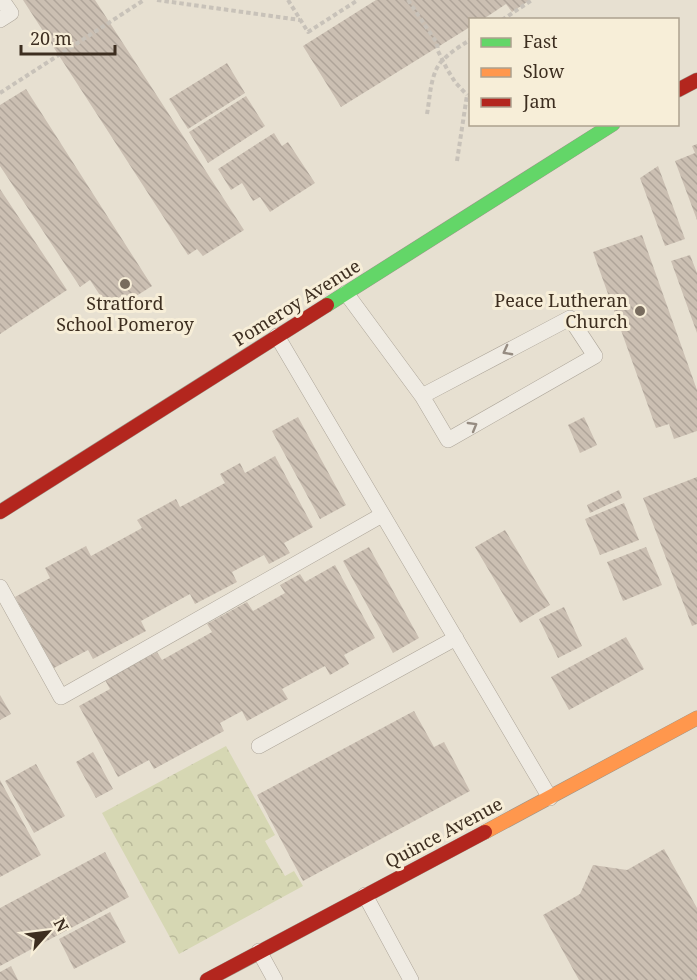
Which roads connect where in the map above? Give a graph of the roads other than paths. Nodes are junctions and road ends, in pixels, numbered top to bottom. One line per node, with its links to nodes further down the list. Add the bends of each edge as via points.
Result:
1 (2, 0): 2 (lane, via 11,13)
2 (0, 20)
3 (697, 80): 4 (street)
4 (679, 89)
5 (610, 126): 6 (street, Pomeroy Avenue)
6 (346, 293): 7 (street, Pomeroy Avenue); 8 (lane)
7 (277, 336): 9 (street, Pomeroy Avenue); 10 (lane)
8 (422, 396): 8 (lane, one-way to 8, via 448,440 595,356 570,318)
9 (0, 512)
10 (382, 515): 11 (lane, via 61,697); 12 (lane)
11 (0, 587)
12 (456, 638): 14 (lane); 15 (lane)
13 (697, 718): 15 (street, Quince Avenue)
14 (259, 746)
15 (550, 798): 16 (street, Quince Avenue)
16 (365, 895): 17 (street, Quince Avenue); 20 (lane)
17 (259, 951): 18 (street, Quince Avenue); 19 (lane)
18 (207, 980)
19 (275, 980)
20 (411, 980)

